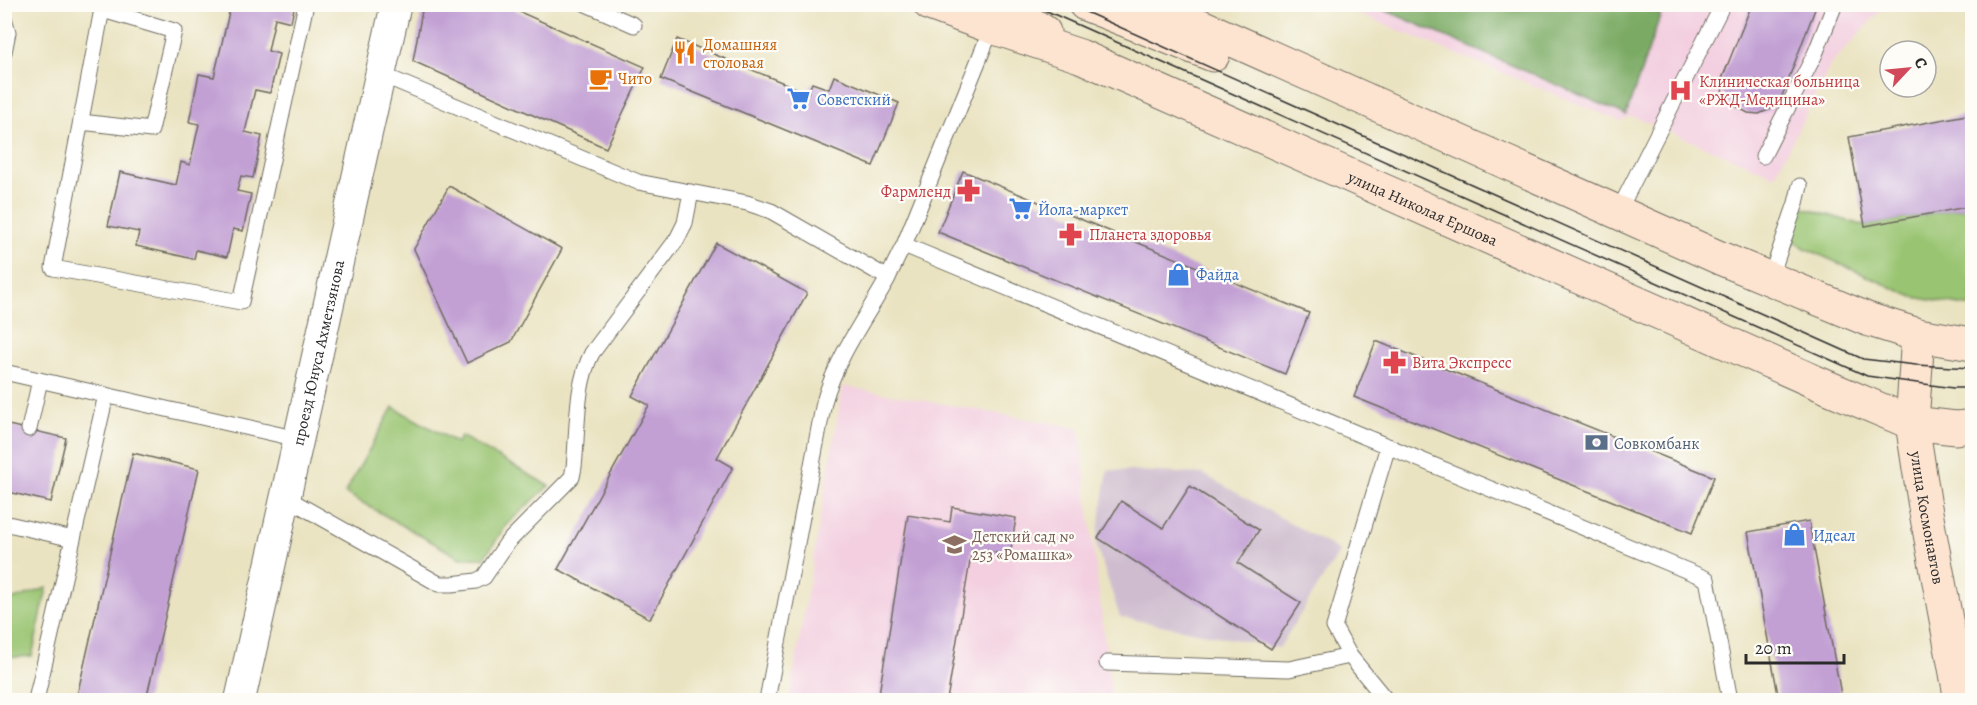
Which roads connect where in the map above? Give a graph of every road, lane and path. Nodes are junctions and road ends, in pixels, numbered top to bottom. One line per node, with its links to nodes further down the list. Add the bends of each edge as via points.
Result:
1 (306, 4): 15 (lane, via 241,302 53,268)
2 (396, 4): 14 (street, проезд Юнуса Ахметзянова)
3 (586, 4): 12 (lane)
4 (930, 4): 10 (main road)
5 (1085, 4): 19 (main road)
6 (1152, 4): 19 (main road)
7 (1723, 4): 19 (lane)
8 (1835, 4): 16 (lane, via 1815,54)
9 (103, 7): 15 (lane); 15 (lane, via 174,31 151,129)
10 (997, 16): 20 (lane); 28 (main road, улица Николая Ершова)
11 (4, 18): 13 (lane, via 8,32)
12 (634, 26)
13 (4, 52)
14 (380, 74): 18 (lane, via 638,182); 31 (street, проезд Юнуса Ахметзянова)
15 (81, 122)
16 (1763, 156)
17 (1800, 186): 22 (lane)
18 (691, 192): 21 (lane, via 771,211); 33 (lane, via 685,223 677,239 585,367 572,477 507,543 482,579 439,584)
19 (1617, 214): 22 (main road)
20 (904, 244): 21 (lane); 32 (lane)
21 (888, 278): 40 (lane, via 837,366 824,402)
22 (1770, 279): 23 (main road, via 1867,319)
23 (1918, 334): 24 (main road); 28 (main road, улица Космонавтов)
24 (1972, 344)
25 (4, 372): 26 (lane)
26 (40, 380): 27 (lane); 30 (lane)
27 (106, 395): 31 (lane); 35 (lane)
28 (1912, 423): 29 (main road, улица Николая Ершова); 43 (main road, улица Космонавтов)
29 (1972, 426)
30 (29, 429)
31 (298, 439): 33 (street, проезд Юнуса Ахметзянова)
32 (1388, 446): 36 (lane, via 1334,627); 42 (lane, via 1707,579)
33 (285, 497): 39 (street, проезд Юнуса Ахметзянова)
34 (4, 524): 35 (lane)
35 (73, 539): 38 (lane)
36 (1350, 656): 37 (lane, via 1289,669); 41 (lane)
37 (1107, 663)
38 (36, 700)
39 (240, 700)
40 (766, 700)
41 (1386, 700)
42 (1730, 700)
43 (1961, 700)

